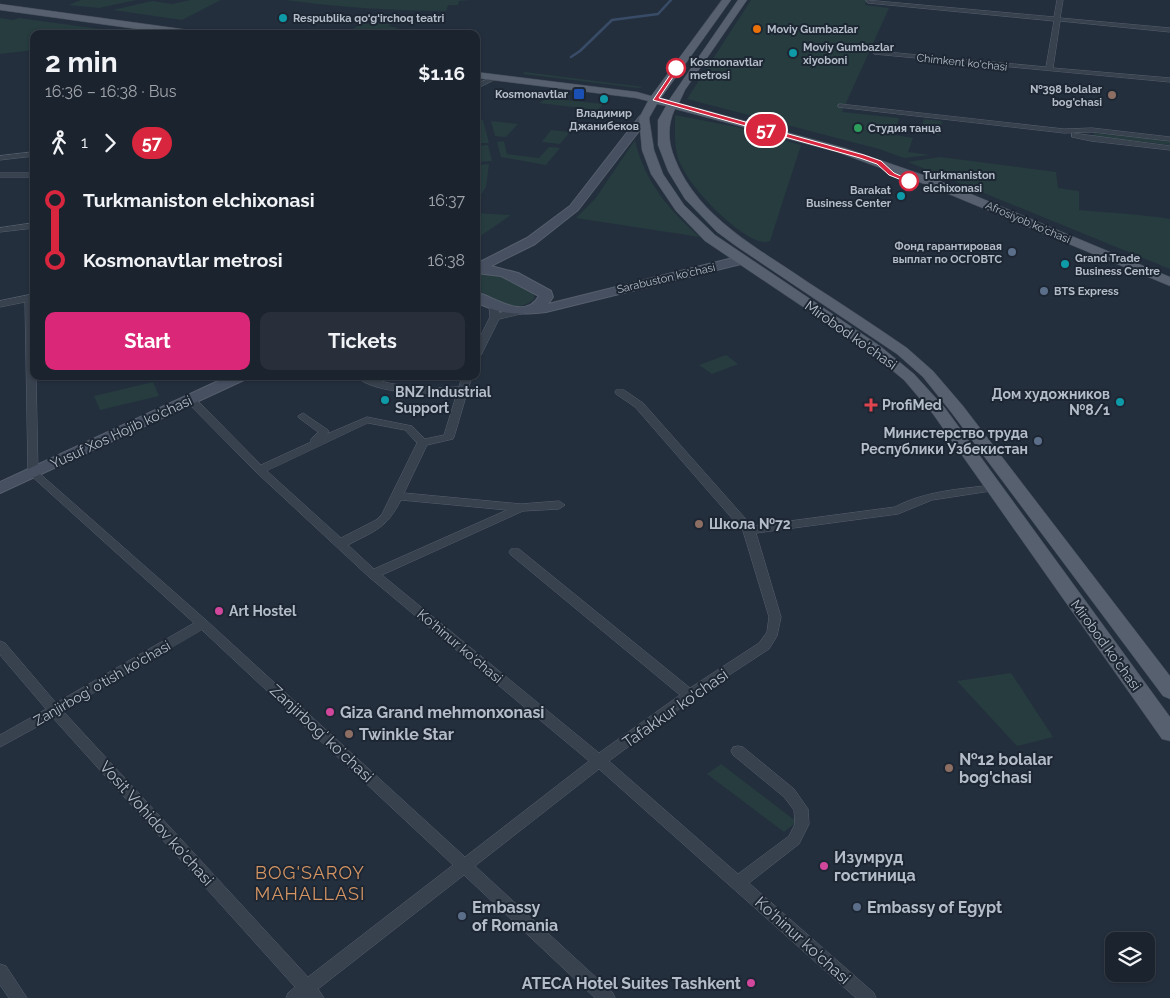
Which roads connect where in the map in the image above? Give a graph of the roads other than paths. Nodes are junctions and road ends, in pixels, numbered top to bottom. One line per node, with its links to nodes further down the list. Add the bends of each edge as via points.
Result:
1 (727, 0): 19 (main road)
2 (743, 0): 20 (main road, Mirobod ko'chasi)
3 (936, 0): 7 (street)
4 (1060, 0): 8 (street)
5 (868, 1): 7 (street)
6 (2, 8): 9 (main road); 10 (main road)
7 (934, 8): 8 (street)
8 (1057, 19): 11 (street); 13 (street)
9 (139, 30)
10 (166, 30)
11 (1170, 30)
12 (876, 52): 13 (street, Chimkent ko'chasi)
13 (1048, 70): 17 (street, Chimkent ko'chasi)
14 (480, 73): 16 (main road, Afrosiyob ko'chasi)
15 (480, 75): 16 (main road, Afrosiyob ko'chasi)
16 (497, 76): 18 (street); 19 (main road, Afrosiyob ko'chasi)
17 (1170, 80)
18 (480, 85)
19 (658, 94): 20 (main road, Afrosiyob ko'chasi); 20 (main road, Afrosiyob ko'chasi); 23 (main road)
20 (675, 98): 22 (main road, Afrosiyob ko'chasi); 24 (main road, Mirobod ko'chasi); 38 (main road, Afrosiyob ko'chasi, via 886,157)
21 (840, 106): 25 (street)
22 (716, 116): 24 (main road, via 678,113); 39 (main road, Afrosiyob ko'chasi, via 897,168)
23 (644, 118): 35 (main road, Mirobod ko'chasi, via 650,157 667,190 703,232); 36 (main road, via 574,208 531,241)
24 (664, 120): 34 (main road, Mirobod ko'chasi, via 663,138 668,159 689,196 722,228)
25 (1064, 131): 26 (street, via 1092,130); 27 (street, via 1091,139)
26 (1170, 139)
27 (1170, 148)
28 (30, 154): 29 (street)
29 (0, 158)
30 (0, 175): 31 (street)
31 (30, 175)
32 (30, 226): 33 (street)
33 (0, 230)
34 (758, 255): 35 (main road, Sarabuston ko'chasi); 71 (main road, Mirobod ko'chasi, via 896,346 928,374)
35 (741, 260): 43 (main road, Sarabuston ko'chasi); 61 (main road, Mirobod ko'chasi, via 875,349 909,377 939,411)
36 (480, 267)
37 (480, 269): 40 (main road, via 504,272)
38 (1170, 272)
39 (1170, 282)
40 (546, 294): 43 (main road, Sarabuston ko'chasi); 45 (main road, via 545,301)
41 (30, 298): 44 (street)
42 (480, 299): 46 (main road, Sarabuston ko'chasi)
43 (573, 300): 45 (main road, Sarabuston ko'chasi)
44 (0, 304)
45 (526, 310): 46 (main road, Sarabuston ko'chasi)
46 (494, 311): 47 (street)
47 (480, 346)
48 (32, 380): 59 (street)
49 (232, 380): 54 (main road, Yusuf Xos Hojib ko'chasi)
50 (367, 380): 52 (street, via 424,391)
51 (466, 380): 52 (street)
52 (462, 390): 56 (street, via 449,437)
53 (620, 392): 65 (street, via 639,405)
54 (190, 400): 58 (street, Ko‘hinur ko‘chasi); 59 (main road, Yusuf Xos Hojib ko'chasi)
55 (302, 416): 57 (street, via 324,432)
56 (424, 443): 57 (street, via 408,428 367,420); 62 (street)
57 (311, 446): 58 (street)
58 (260, 470): 66 (street, Ko‘hinur ko‘chasi)
59 (33, 473): 60 (main road, Yusuf Xos Hojib ko'chasi); 69 (street, Zanjirbogʻ koʻchasi)
60 (0, 488)
61 (993, 488): 65 (street, via 928,498 898,510); 74 (main road, Mirobod ko'chasi)
62 (398, 496): 64 (street); 66 (street, via 388,516 380,523)
63 (559, 505): 64 (street)
64 (521, 508): 68 (street)
65 (750, 530): 72 (street, Tafakkur ko'chasi, via 775,617 772,633 760,650)
66 (340, 544): 68 (street, Ko‘hinur ko‘chasi)
67 (515, 552): 72 (street)
68 (373, 574): 77 (street, Ko‘hinur ko‘chasi)
69 (203, 624): 73 (street, Zanjirbog' o'tish ko'chasi); 78 (street, Zanjirbogʻ koʻchasi)
70 (0, 646): 73 (street, Vosit Vohidov ko'chasi)
71 (1170, 691)
72 (689, 695): 77 (street, Tafakkur ko'chasi)
73 (54, 710): 75 (street, Zanjirbog' o'tish ko'chasi); 81 (street, Vosit Vohidov ko'chasi)
74 (1170, 733)
75 (0, 742)
76 (738, 751): 79 (street, via 789,793 801,809 802,824 794,840)
77 (599, 762): 78 (street, Tafakkur ko'chasi); 79 (street, Ko‘hinur ko‘chasi)
78 (464, 864): 81 (street, Tafakkur ko'chasi); 84 (street, Zanjirbogʻ koʻchasi)
79 (738, 883): 85 (street, Ko‘hinur ko‘chasi)
80 (0, 971): 82 (street)
81 (312, 993): 83 (street, Tafakkur ko'chasi)
82 (19, 998)
83 (294, 998)
84 (607, 998)
85 (868, 998)

